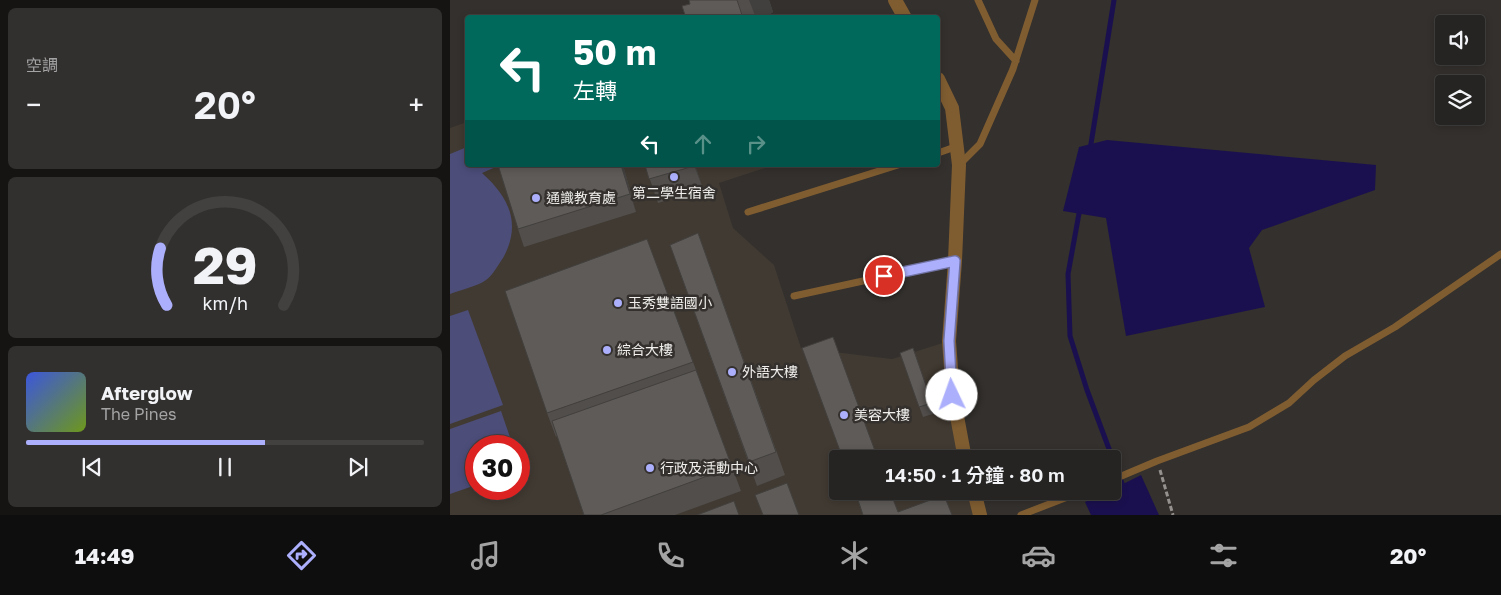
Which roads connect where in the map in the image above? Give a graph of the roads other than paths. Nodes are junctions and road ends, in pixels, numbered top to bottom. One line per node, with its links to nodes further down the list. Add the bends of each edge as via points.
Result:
1 (895, 0): 4 (street)
2 (978, 0): 5 (lane, via 996,38)
3 (1034, 0): 5 (lane)
4 (903, 15)
5 (1016, 60): 9 (lane, via 980,144)
6 (940, 83): 7 (street, via 952,108)
7 (955, 147): 8 (lane); 9 (street)
8 (940, 152)
9 (959, 165): 13 (street)
10 (892, 167): 11 (lane)
11 (748, 212)
12 (1501, 254): 16 (lane, via 1395,327 1345,356 1289,403 1249,427)
13 (955, 261): 14 (lane); 15 (street, via 949,341 952,395)
14 (794, 296)
15 (963, 450)
16 (1121, 476)
17 (976, 500): 19 (street)
18 (1061, 500): 20 (lane)
19 (980, 515)
20 (1021, 515)

